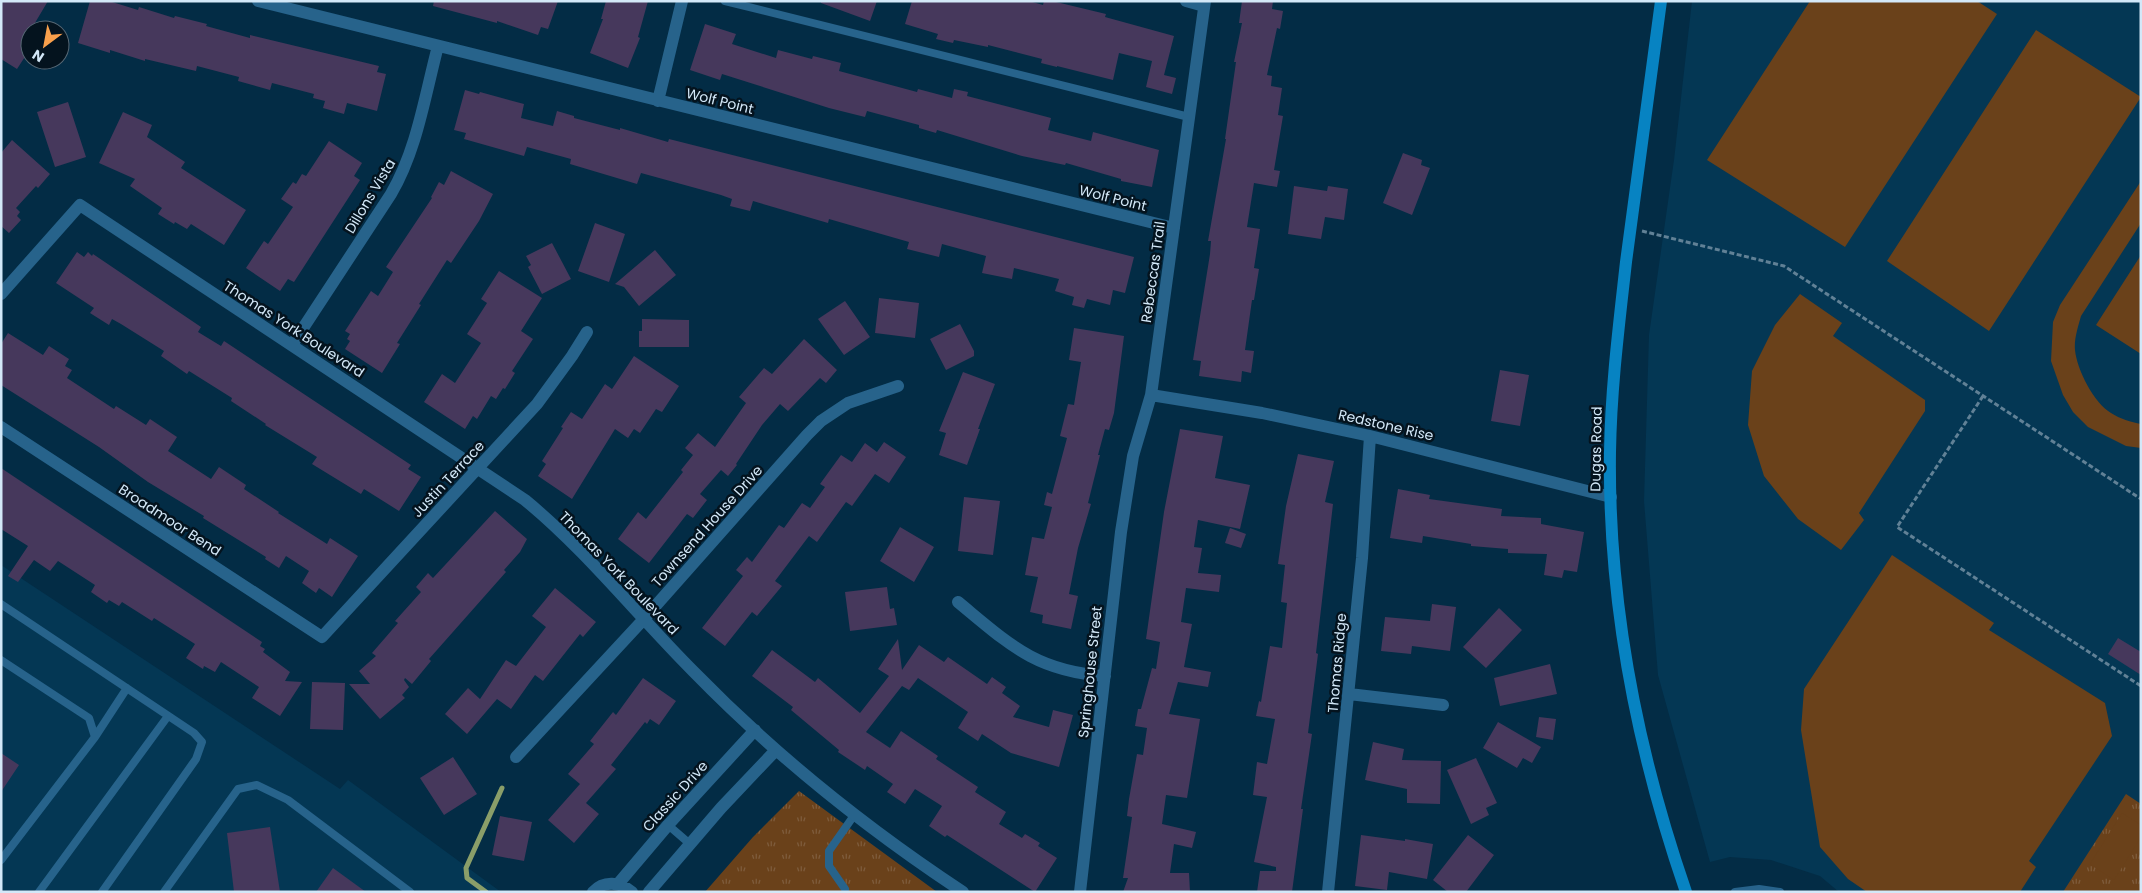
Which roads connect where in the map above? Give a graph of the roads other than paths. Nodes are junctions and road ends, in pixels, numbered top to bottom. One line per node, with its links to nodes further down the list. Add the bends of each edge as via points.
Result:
1 (258, 1): 7 (street, Wolf Point)
2 (682, 1): 8 (street)
3 (725, 1): 9 (lane)
4 (1186, 1): 6 (street)
5 (1661, 1): 20 (street, Dugas Road, via 1612,390)
6 (1204, 4): 9 (street, Rebeccas Trail)
7 (438, 46): 8 (street, Wolf Point); 13 (street, Dillons Vista, via 411,152 402,174)
8 (658, 101): 10 (street, Wolf Point)
9 (1189, 117): 10 (street, Rebeccas Trail)
10 (1174, 228): 15 (street, Rebeccas Trail)
11 (1, 294): 13 (street, Thomas York Boulevard, via 80,205)
12 (587, 332): 19 (street, Justin Terrace, via 537,404)
13 (292, 345): 19 (street, Thomas York Boulevard)
14 (898, 386): 23 (street, Townsend House Drive, via 848,403 822,421)
15 (1151, 395): 17 (street, Redstone Rise, via 1262,413); 18 (street, Rebeccas Trail)
16 (1, 427): 24 (street, Broadmoor Bend)
17 (1370, 436): 20 (street, Redstone Rise); 28 (street, Thomas Ridge, via 1367,505)
18 (1133, 456): 26 (street, Springhouse Street)
19 (478, 468): 23 (street, Thomas York Boulevard, via 525,500 567,536); 24 (street, Justin Terrace)
20 (1611, 497): 51 (street, Dugas Road, via 1618,600 1631,690 1658,806)
21 (958, 602): 26 (street, via 1007,642 1034,659 1065,671)
22 (1, 604): 27 (lane)
23 (643, 620): 31 (street, Thomas York Boulevard); 34 (street, Townsend House Drive)
24 (322, 637)
25 (1, 660): 32 (lane, via 89,718)
26 (1105, 676): 49 (street, Springhouse Street)
27 (127, 688): 30 (lane); 32 (lane)
28 (1349, 694): 29 (street); 50 (street, Thomas Ridge)
29 (1443, 705)
30 (168, 716): 42 (lane); 43 (lane, via 202,742 196,759)
31 (755, 730): 33 (street, Thomas York Boulevard); 36 (street, Classic Drive)
32 (95, 737): 38 (lane)
33 (776, 750): 35 (street, Thomas York Boulevard); 37 (street)
34 (516, 757)
35 (855, 814): 40 (lane, via 829,851 829,866); 41 (street, Thomas York Boulevard)
36 (668, 825): 37 (lane); 39 (street, Classic Drive)
37 (690, 844): 48 (street)
38 (1, 860)
39 (618, 884): 46 (street, via 602,885); 47 (street)
40 (845, 889)
41 (957, 890)
42 (39, 892)
43 (102, 892)
44 (164, 892): 45 (lane, via 238,789 257,785 288,800)
45 (410, 892)
46 (593, 892)
47 (632, 892)
48 (649, 892)
49 (1080, 892)
50 (1328, 892)
51 (1686, 892)
52 (1735, 892): 53 (lane, via 1759,889)
53 (1780, 892)

